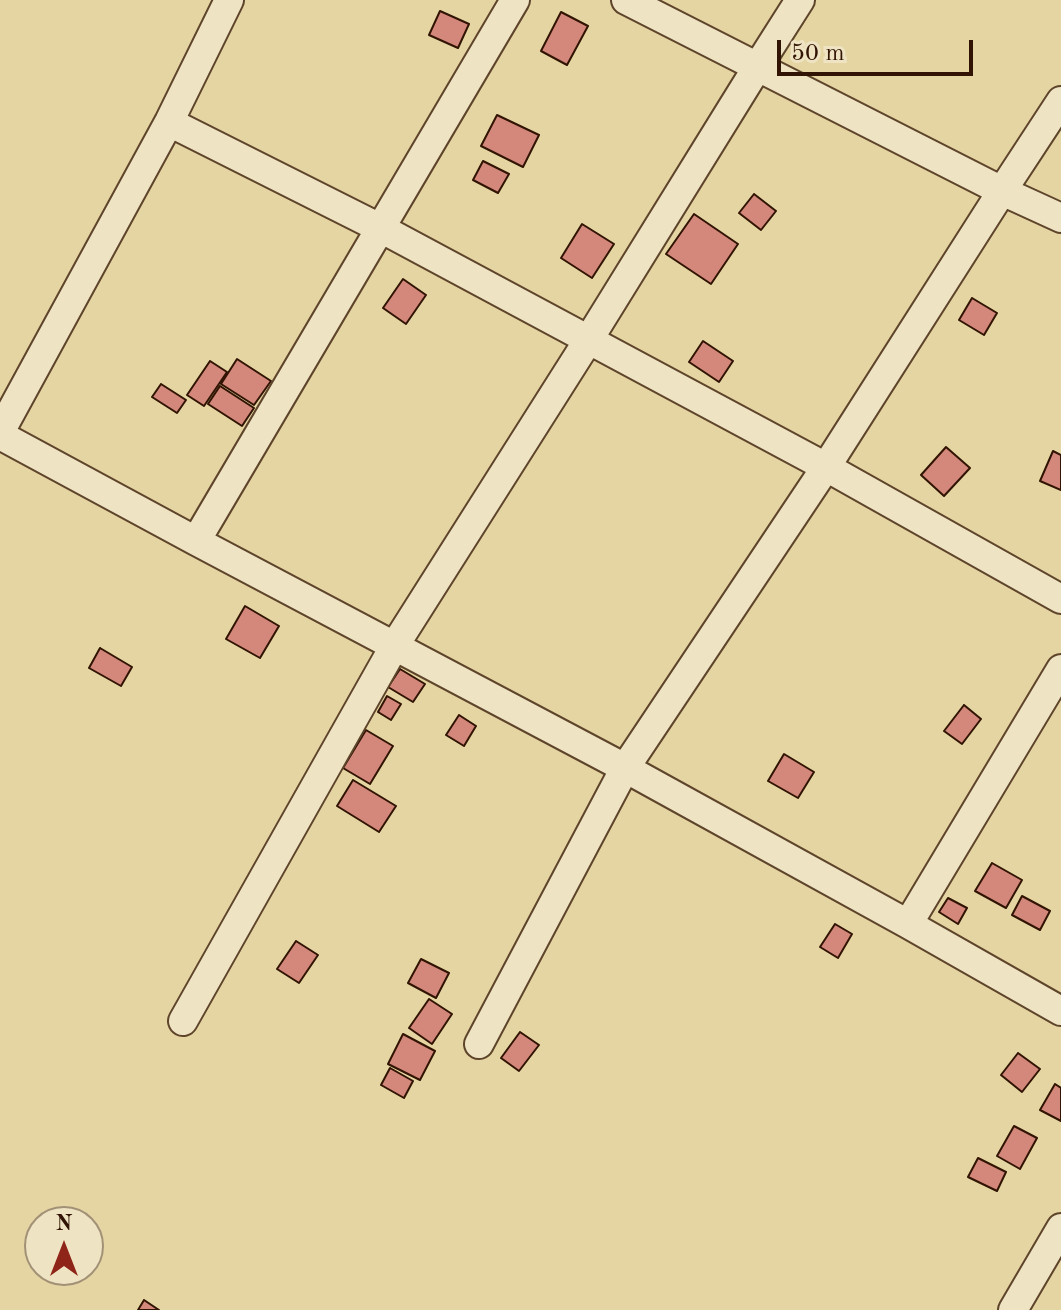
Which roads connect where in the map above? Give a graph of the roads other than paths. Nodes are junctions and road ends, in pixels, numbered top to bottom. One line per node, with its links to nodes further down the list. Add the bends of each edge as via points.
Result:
1 (229, 0): 7 (street)
2 (515, 0): 10 (street)
3 (626, 0): 5 (street)
4 (800, 0): 5 (street)
5 (758, 66): 8 (street); 11 (street)
6 (1061, 101): 8 (street)
7 (169, 122): 10 (street); 12 (street)
8 (1002, 191): 9 (street); 13 (street)
9 (1061, 218)
10 (382, 229): 11 (street); 14 (street)
11 (589, 339): 13 (street); 16 (street)
12 (0, 433): 14 (street)
13 (826, 467): 15 (street); 18 (street)
14 (196, 541): 16 (street)
15 (1061, 599)
16 (395, 645): 18 (street); 21 (street)
17 (1061, 669): 19 (street)
18 (625, 768): 19 (street); 22 (street)
19 (908, 924): 20 (street)
20 (1061, 1011)
21 (183, 1021)
22 (479, 1044)
23 (1061, 1228): 24 (street)
24 (1013, 1310)

